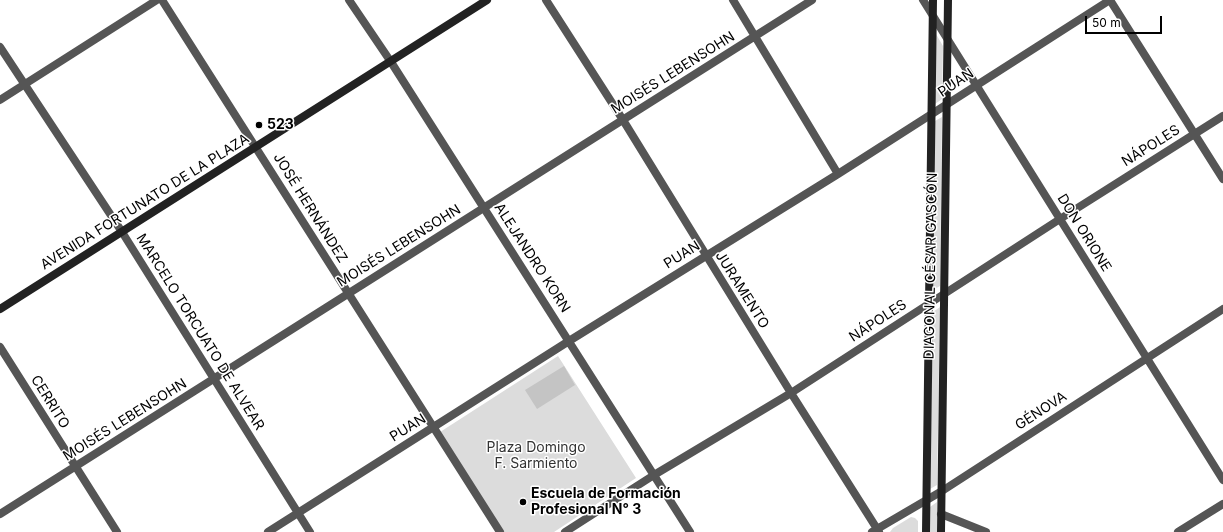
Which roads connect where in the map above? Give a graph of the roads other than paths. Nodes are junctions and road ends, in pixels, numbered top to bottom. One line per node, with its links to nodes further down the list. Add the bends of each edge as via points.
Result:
1 (157, 0): 17 (street)
2 (162, 0): 25 (street, JOSÉ HERNÁNDEZ)
3 (349, 0): 16 (street, ALEJANDRO KORN)
4 (487, 0): 16 (street, AVENIDA FORTUNATO DE LA PLAZA)
5 (546, 0): 23 (street, JURAMENTO)
6 (733, 0): 13 (street)
7 (812, 0): 13 (street, MOISÉS LEBENSOHN)
8 (923, 0): 12 (street, DON ORIONE)
9 (933, 0): 12 (street, DIAGONAL CÉSAR GASCÓN)
10 (948, 0): 14 (street, DIAGONAL CÉSAR GASCÓN)
11 (1110, 0): 18 (street, PUAN); 24 (street)
12 (933, 15): 14 (street, DON ORIONE); 21 (street, DIAGONAL CÉSAR GASCÓN)
13 (755, 36): 23 (street, MOISÉS LEBENSOHN); 26 (street)
14 (947, 40): 18 (street, DON ORIONE); 20 (street, DIAGONAL CÉSAR GASCÓN)
15 (0, 47): 17 (street, MARCELO TORCUATO DE ALVEAR)
16 (391, 62): 25 (street, AVENIDA FORTUNATO DE LA PLAZA); 28 (street, ALEJANDRO KORN)
17 (24, 84): 19 (street); 30 (street, MARCELO TORCUATO DE ALVEAR)
18 (976, 85): 20 (street, PUAN); 29 (street, DON ORIONE)
19 (0, 100)
20 (946, 106): 21 (street, PUAN); 33 (street, DIAGONAL CÉSAR GASCÓN)
21 (931, 114): 26 (street, PUAN); 34 (street, DIAGONAL CÉSAR GASCÓN)
22 (1223, 116): 24 (street, NÁPOLES)
23 (623, 120): 28 (street, MOISÉS LEBENSOHN); 31 (street, JURAMENTO)
24 (1194, 134): 27 (street); 29 (street, NÁPOLES)
25 (256, 147): 30 (street, AVENIDA FORTUNATO DE LA PLAZA); 32 (street, JOSÉ HERNÁNDEZ)
26 (838, 174): 31 (street, PUAN)
27 (1223, 179)
28 (484, 208): 32 (street, MOISÉS LEBENSOHN); 37 (street, ALEJANDRO KORN)
29 (1060, 219): 33 (street, NÁPOLES); 39 (street, DON ORIONE)
30 (122, 232): 36 (street, AVENIDA FORTUNATO DE LA PLAZA); 40 (street, MARCELO TORCUATO DE ALVEAR)
31 (705, 256): 37 (street, PUAN); 41 (street, JURAMENTO)
32 (349, 294): 40 (street, MOISÉS LEBENSOHN); 42 (street, JOSÉ HERNÁNDEZ)
33 (944, 294): 34 (street, NÁPOLES); 46 (street, DIAGONAL CÉSAR GASCÓN)
34 (929, 304): 41 (street, NÁPOLES); 47 (street, DIAGONAL CÉSAR GASCÓN)
35 (1223, 309): 39 (street, GÉNOVA)
36 (0, 310)
37 (569, 341): 42 (street, PUAN); 44 (street, ALEJANDRO KORN)
38 (0, 347): 43 (street, CERRITO)
39 (1146, 358): 45 (street, DON ORIONE); 46 (street, GÉNOVA)
40 (214, 379): 43 (street, MOISÉS LEBENSOHN); 49 (street, MARCELO TORCUATO DE ALVEAR)
41 (791, 393): 44 (street, NÁPOLES); 52 (street, JURAMENTO)
42 (433, 427): 49 (street, PUAN); 56 (street, JOSÉ HERNÁNDEZ)
43 (76, 466): 50 (street, MOISÉS LEBENSOHN); 53 (street, CERRITO)
44 (654, 475): 57 (street, NÁPOLES); 58 (street, ALEJANDRO KORN)
45 (1223, 480)
46 (942, 491): 47 (street, GÉNOVA); 51 (street, DIAGONAL CÉSAR GASCÓN)
47 (927, 500): 52 (street, GÉNOVA); 59 (street, DIAGONAL CÉSAR GASCÓN)
48 (1223, 504): 62 (street)
49 (298, 513): 54 (street, PUAN); 55 (street, MARCELO TORCUATO DE ALVEAR)
50 (0, 514)
51 (942, 514): 60 (street, DIAGONAL CÉSAR GASCÓN); 61 (street)
52 (876, 531)
53 (117, 532)
54 (268, 532)
55 (310, 532)
56 (500, 532)
57 (565, 532)
58 (690, 532)
59 (926, 532)
60 (941, 532)
61 (986, 532)
62 (1178, 532)

